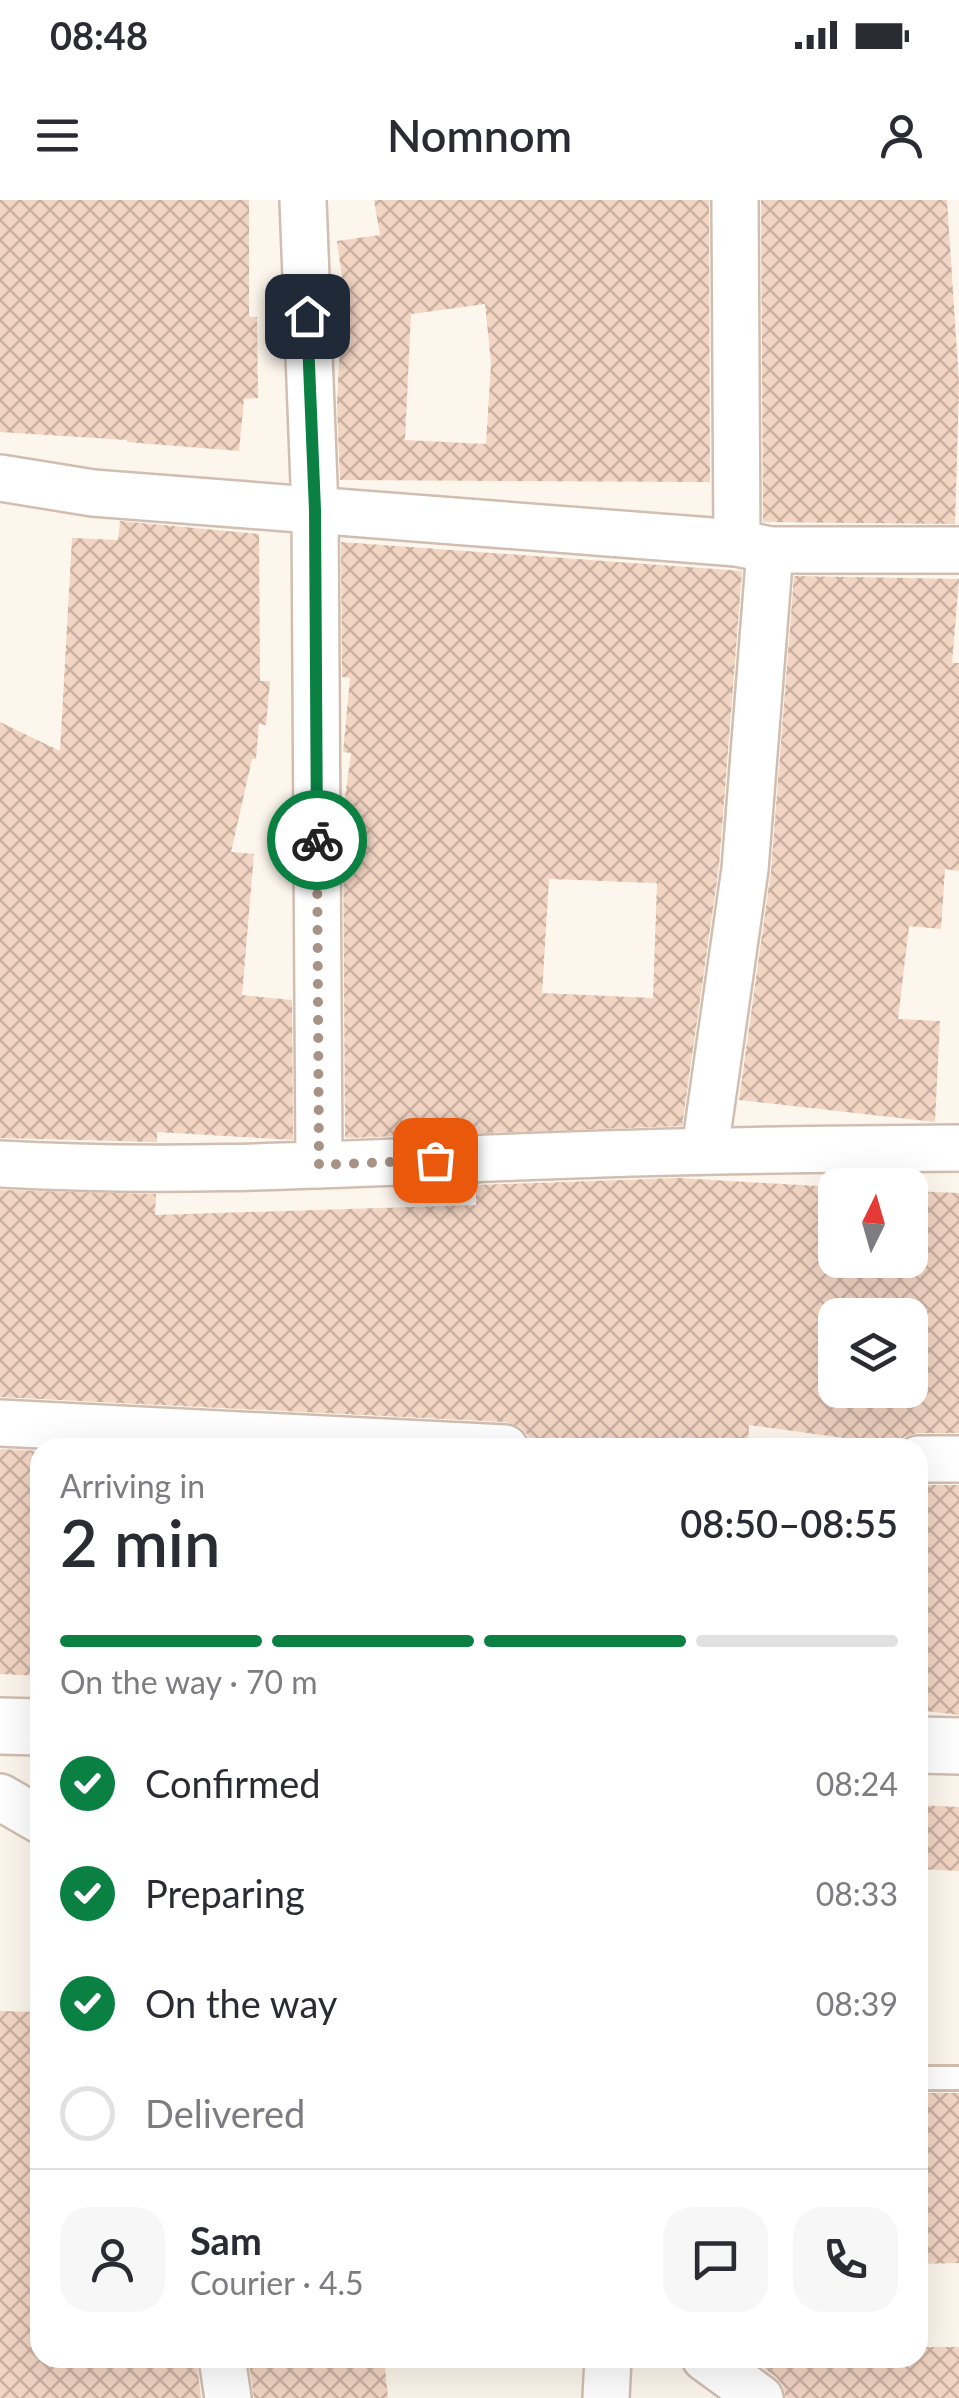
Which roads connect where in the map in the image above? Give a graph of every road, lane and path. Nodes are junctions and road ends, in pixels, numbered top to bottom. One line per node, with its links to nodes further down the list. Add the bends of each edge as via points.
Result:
1 (303, 200): 4 (street)
2 (735, 200): 5 (street)
3 (0, 478): 4 (street, via 93,493)
4 (315, 510): 5 (street); 10 (street)
5 (754, 547): 6 (street); 8 (street, via 745,869)
6 (959, 550)
7 (959, 1148): 8 (street)
8 (706, 1150): 10 (street)
9 (0, 1164): 10 (street)
10 (319, 1165)
11 (0, 1424): 12 (street)
12 (295, 1438)
13 (928, 1459): 14 (street)
14 (959, 1459)
15 (0, 1726): 16 (street)
16 (30, 1727)
17 (928, 1744): 18 (street)
18 (959, 1746)
19 (0, 1797): 20 (street)
20 (30, 1814)
21 (928, 2078): 22 (lane)
22 (959, 2078)
23 (224, 2368): 26 (street)
24 (608, 2368): 27 (street)
25 (720, 2368): 28 (street)
26 (228, 2398)
27 (606, 2398)
28 (760, 2398)

